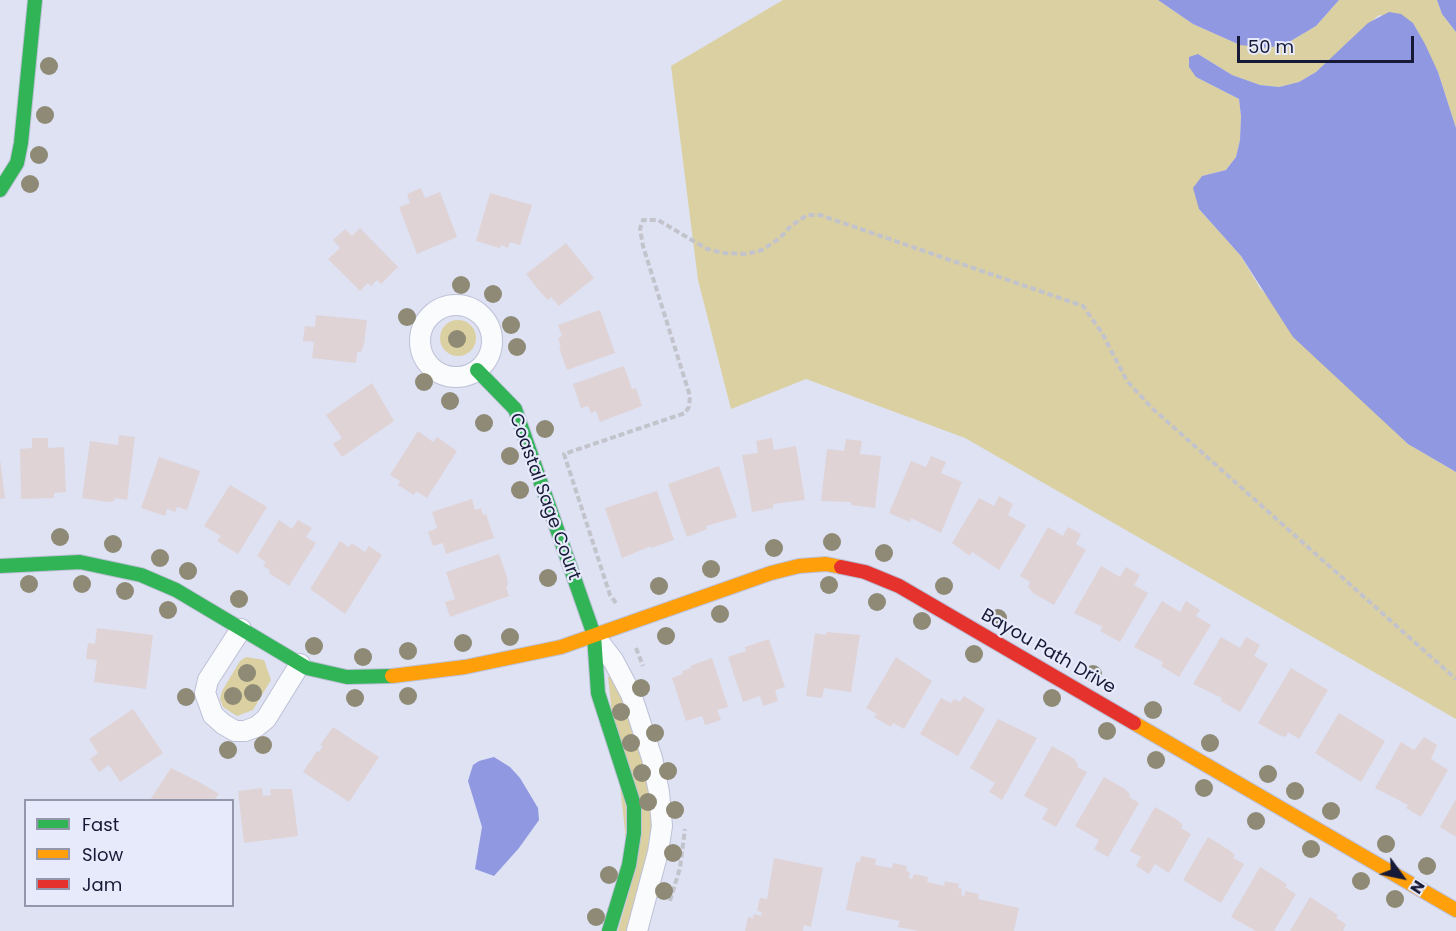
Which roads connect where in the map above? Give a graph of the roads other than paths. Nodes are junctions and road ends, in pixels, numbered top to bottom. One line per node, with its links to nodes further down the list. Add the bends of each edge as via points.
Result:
1 (35, 0): 2 (street, via 21,143 17,163)
2 (0, 190)
3 (477, 370): 6 (street, Coastal Sage Court, via 514,409)
4 (0, 566): 5 (street, Bayou Path Drive, via 49,561 109,566 176,590)
5 (241, 629): 7 (street, Bayou Path Drive); 7 (street, via 208,681 205,693 213,716 223,724 235,731 256,727 266,719)
6 (594, 635): 7 (street, Bayou Path Drive, via 561,647 465,667 371,678 346,677); 8 (street, Bayou Path Drive, via 799,566 826,564 865,572 899,586); 9 (street, Coastal Sage Court, via 598,693 634,805 629,865); 10 (street, via 631,694 659,792 662,826 658,852)
7 (300, 664)
8 (1456, 910)
9 (609, 931)
10 (637, 931)

